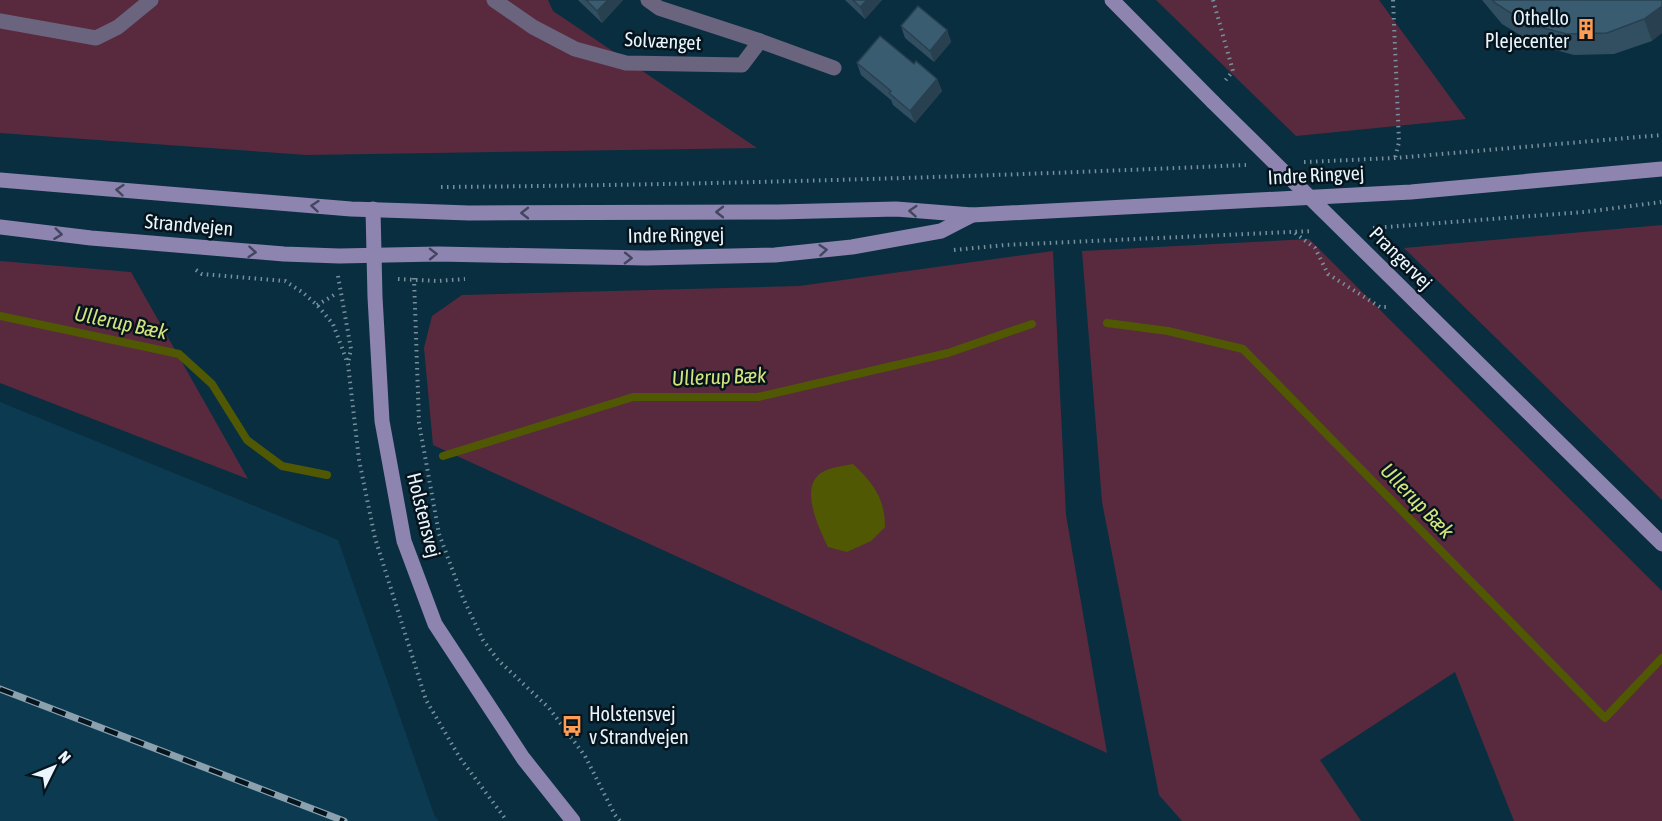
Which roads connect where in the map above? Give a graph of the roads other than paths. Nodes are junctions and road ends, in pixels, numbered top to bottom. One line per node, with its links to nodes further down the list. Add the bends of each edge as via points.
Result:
1 (150, 0): 5 (street, via 118,27 96,38)
2 (494, 0): 6 (street, Solvænget, via 575,49 626,63 742,65)
3 (648, 0): 6 (street, via 659,8)
4 (1112, 0): 14 (street, Prangervej, bridge)
5 (0, 21)
6 (760, 40): 7 (street)
7 (834, 68)
8 (1662, 169): 11 (street, Indre Ringvej, via 1411,192)
9 (0, 180): 10 (street, Strandvejen, one-way to 9)
10 (373, 209): 11 (street, Indre Ringvej, one-way to 10, via 896,209 505,213); 13 (street, Holstensvej)
11 (972, 215): 13 (street, Indre Ringvej, one-way to 11, via 775,255 852,247 941,231)
12 (0, 227): 13 (street, Strandvejen, one-way to 13, via 284,254)
13 (375, 255): 15 (street, Holstensvej, via 382,421 404,541 435,624 523,758)
14 (1662, 544)
15 (573, 821)

